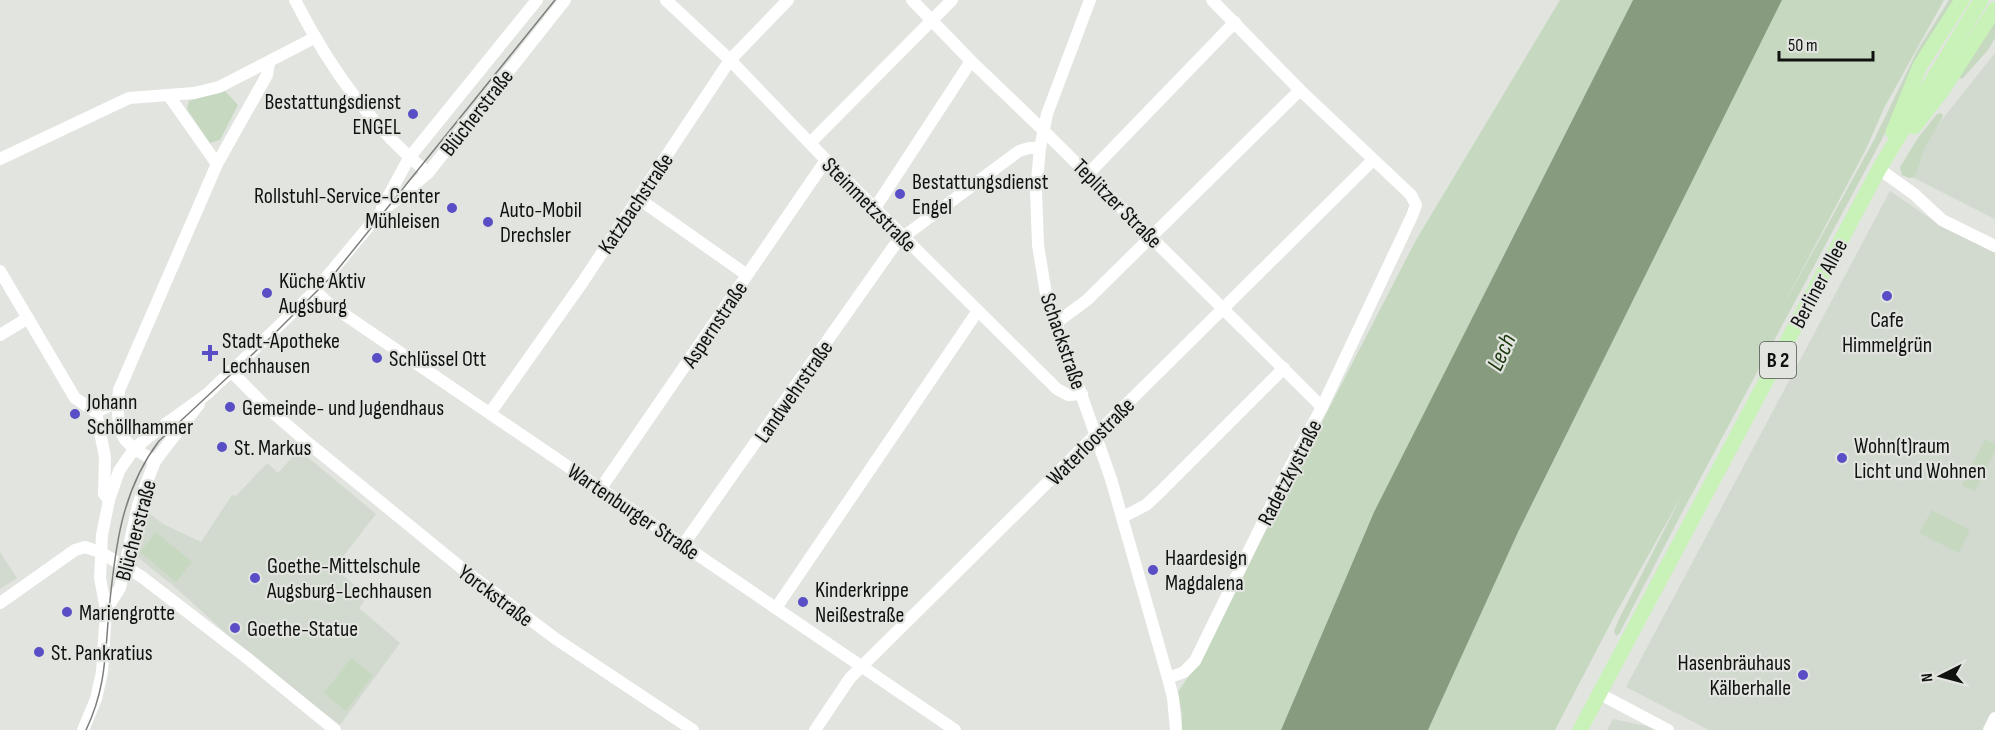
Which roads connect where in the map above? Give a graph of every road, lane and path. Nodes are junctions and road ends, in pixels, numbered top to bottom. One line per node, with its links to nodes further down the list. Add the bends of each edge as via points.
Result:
1 (295, 0): 15 (street)
2 (537, 0): 24 (street, Blücherstraße)
3 (565, 0): 30 (street, Blücherstraße)
4 (666, 0): 16 (street, Steinmetzstraße)
5 (788, 0): 16 (street, Katzbachstraße)
6 (912, 0): 13 (street, Teplitzer Straße)
7 (951, 0): 13 (street)
8 (1090, 0): 21 (street, Schackstraße)
9 (1212, 0): 14 (street)
10 (1962, 0): 29 (main road, via 1920,66)
11 (1981, 0): 29 (main road, Berliner Allee / B 2)
12 (1995, 9): 29 (main road, via 1942,91)
13 (932, 20): 17 (street, Teplitzer Straße); 22 (street)
14 (1235, 22): 19 (street); 31 (street)
15 (314, 38): 18 (street); 24 (street, via 355,98)
16 (730, 60): 22 (street, Steinmetzstraße); 32 (street, Katzbachstraße)
17 (971, 61): 21 (street, Teplitzer Straße); 33 (street)
18 (269, 63): 20 (street, via 219,87); 28 (street, via 267,75)
19 (1300, 90): 27 (street); 36 (street)
20 (169, 96): 25 (street, via 129,98); 28 (street)
21 (1043, 130): 23 (street, Schackstraße); 31 (street, Teplitzer Straße)
22 (810, 142): 26 (street, Steinmetzstraße)
23 (1040, 148): 35 (street, Landwehrstraße, via 1019,151); 44 (street, Schackstraße, via 1036,191 1038,245 1046,294)
24 (409, 158): 30 (street); 34 (street, Blücherstraße)
25 (0, 159)
26 (826, 160): 33 (street, Steinmetzstraße); 39 (street, Aspernstraße)
27 (1373, 160): 41 (street, Waterloostraße); 51 (street, Radetzkystraße, via 1411,195 1416,205)
28 (217, 164): 50 (street)
29 (1881, 167): 37 (street, via 1942,220); 68 (main road, Berliner Allee / B 2)
30 (428, 173): 34 (street, Blücherstraße)
31 (1088, 174): 36 (street, Teplitzer Straße)
32 (639, 199): 39 (street); 53 (street, Katzbachstraße)
33 (875, 208): 35 (street, Steinmetzstraße)
34 (378, 214): 40 (street, Blücherstraße)
35 (903, 237): 42 (street, Steinmetzstraße); 60 (street, Landwehrstraße)
36 (1152, 238): 41 (street, Teplitzer Straße); 44 (street, via 1088,300)
37 (1995, 246)
38 (0, 271): 43 (street)
39 (747, 275): 57 (street, Aspernstraße)
40 (315, 291): 47 (street, Blücherstraße); 53 (street, Wartenburger Straße)
41 (1224, 308): 46 (street, Teplitzer Straße); 54 (street, Waterloostraße)
42 (977, 312): 49 (street, Steinmetzstraße, via 1057,389 1068,395); 64 (street)
43 (28, 318): 45 (street); 52 (street, via 75,398)
44 (1056, 323): 49 (street, Schackstraße)
45 (0, 335)
46 (1284, 368): 51 (street, Teplitzer Straße); 59 (street, via 1146,505)
47 (231, 371): 48 (street, Blücherstraße); 72 (street, Yorckstraße, via 307,442 525,618)
48 (207, 394): 55 (street, Blücherstraße); 56 (street, Blücherstraße)
49 (1082, 394): 54 (street, Schackstraße)
50 (117, 402): 52 (street); 55 (street, via 123,436)
51 (1322, 407): 67 (street, Radetzkystraße, via 1195,660 1184,672)
52 (96, 412): 58 (street, via 105,457 104,494)
53 (490, 413): 57 (street, Wartenburger Straße)
54 (1096, 434): 59 (street, Schackstraße); 66 (street, Waterloostraße)
55 (135, 448): 56 (street); 58 (street, Blücherstraße, via 120,471)
56 (155, 461): 62 (street, Blücherstraße, via 138,505)
57 (601, 489): 60 (street, Wartenburger Straße)
58 (109, 500): 61 (street, Blücherstraße)
59 (1123, 516): 67 (street, Schackstraße)
60 (683, 545): 64 (street, Wartenburger Straße)
61 (100, 552): 62 (street); 63 (street, via 75,550); 65 (street, Blücherstraße)
62 (124, 566): 65 (street, Blücherstraße, via 120,588); 71 (street)
63 (0, 603)
64 (777, 608): 66 (street, Wartenburger Straße)
65 (106, 610): 70 (street, Blücherstraße, via 102,672)
66 (862, 667): 73 (street, Waterloostraße, via 850,678); 74 (street, Wartenburger Straße)
67 (1168, 678): 75 (street)
68 (1600, 694): 76 (main road, Berliner Allee / B 2); 77 (street)
69 (1995, 718): 78 (street)
70 (83, 730)
71 (335, 730)
72 (693, 730)
73 (815, 730)
74 (955, 730)
75 (1176, 730)
76 (1580, 730)
77 (1668, 730)
78 (1989, 730)

